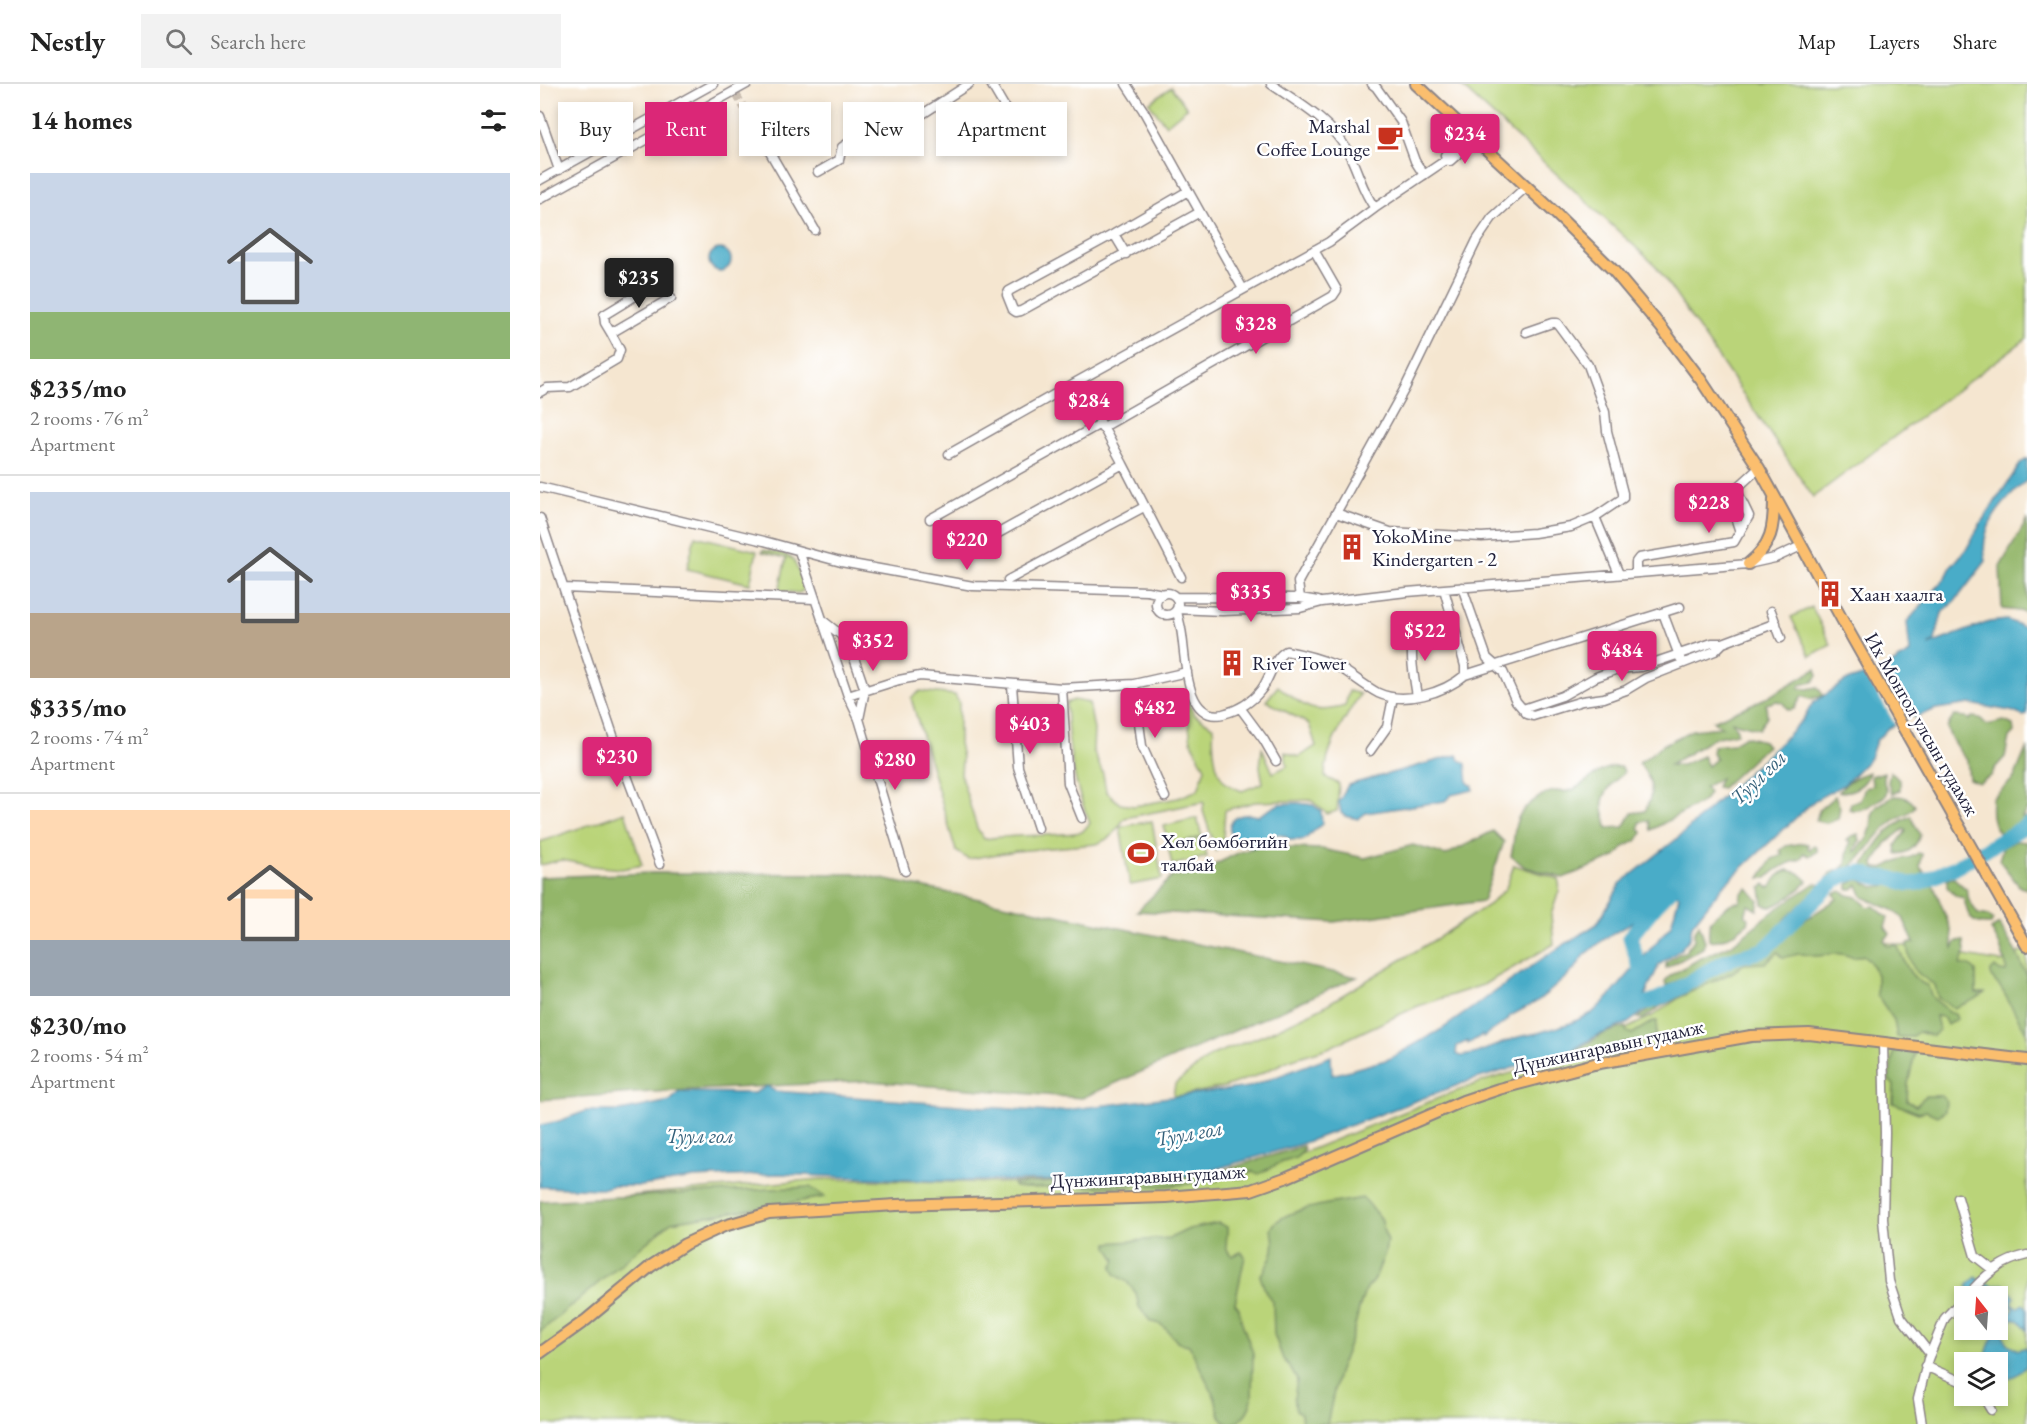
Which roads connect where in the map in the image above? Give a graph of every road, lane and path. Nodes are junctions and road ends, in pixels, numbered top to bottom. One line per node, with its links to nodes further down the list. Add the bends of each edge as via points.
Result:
1 (713, 84): 14 (street)
2 (747, 84): 9 (street)
3 (969, 84): 15 (street, via 901,128 873,127 842,147 839,160)
4 (991, 84): 10 (street)
5 (1126, 84): 19 (street)
6 (1271, 84): 21 (street, via 1336,133)
7 (1372, 84): 16 (street, via 1401,122)
8 (1416, 84): 12 (main road, Их Монгол улсын гудамж)
9 (733, 90): 20 (street)
10 (1002, 102)
11 (540, 116): 14 (street)
12 (1472, 136): 16 (street); 18 (main road, Их Монгол улсын гудамж)
13 (772, 156): 23 (street)
14 (559, 170): 17 (street)
15 (818, 172)
16 (1424, 175): 21 (street)
17 (540, 180)
18 (1527, 186): 35 (main road, Их Монгол улсын гудамж, via 1647,309 1710,393); 40 (street, via 1492,218 1477,240 1405,388)
19 (1188, 191): 22 (street); 24 (street)
20 (540, 199)
21 (1375, 208): 25 (street)
22 (1200, 212): 26 (street); 27 (street)
23 (814, 230)
24 (1114, 234): 26 (street); 26 (street, via 1009,291 1013,310 1021,311)
25 (1314, 250): 27 (street); 32 (street, via 1336,290 1333,296)
26 (1126, 254)
27 (1243, 290): 30 (street)
28 (1526, 332): 41 (street, via 1557,323 1588,365 1605,412 1623,493 1623,498)
29 (611, 333): 29 (street, via 661,304 671,298 659,284 653,285 604,315); 31 (street, via 620,350 617,359 570,387)
30 (1078, 381): 32 (street); 33 (street)
31 (540, 392)
32 (1101, 426): 34 (street); 43 (street)
33 (949, 454)
34 (1123, 464): 39 (street); 45 (street)
35 (1759, 468): 37 (street); 38 (main road, Их Монгол улсын гудамж)
36 (540, 487): 47 (street)
37 (1736, 489): 44 (street, via 1730,499); 44 (street, via 1749,514)
38 (1774, 495): 46 (main road, Их Монгол улсын гудамж); 48 (main road, via 1770,537 1761,553)
39 (1144, 507): 51 (street); 52 (street)
40 (1336, 513): 41 (street, via 1389,532 1482,537 1570,527); 59 (street, via 1298,582)
41 (1595, 517): 50 (street)
42 (540, 518): 54 (street)
43 (930, 519)
44 (1740, 532): 49 (street, via 1730,544 1638,559)
45 (986, 540)
46 (1801, 546): 48 (street, via 1775,558); 94 (main road, Их Монгол улсын гудамж)
47 (799, 551): 56 (street, via 973,586); 60 (street)
48 (1748, 564): 49 (street)
49 (1636, 573): 50 (street)
50 (1619, 574): 53 (street)
51 (1181, 578)
52 (1008, 580)
53 (1462, 587): 55 (street); 74 (street, via 1487,658)
54 (564, 588): 60 (street); 92 (street)
55 (1444, 589): 61 (street); 76 (street)
56 (1134, 591): 57 (street); 62 (street)
57 (1163, 594): 58 (street); 62 (street)
58 (1176, 597): 59 (street); 65 (street, via 1179,603)
59 (1300, 598): 61 (street)
60 (814, 600): 67 (street)
61 (1322, 602): 65 (street, via 1300,608)
62 (1156, 604): 65 (street, via 1159,612)
63 (1680, 608): 66 (street)
64 (1771, 611): 68 (street)
65 (1175, 612): 75 (street)
66 (1663, 613): 72 (street); 74 (street)
67 (822, 620): 80 (street, via 841,635 853,654); 81 (street)
68 (1776, 623): 70 (street); 71 (street)
69 (1415, 627): 82 (street, via 1412,659)
70 (1781, 638)
71 (1723, 643): 72 (street); 73 (street, via 1715,651)
72 (1679, 654): 73 (street); 85 (street, via 1641,667 1618,669 1562,696)
73 (1683, 664): 85 (street, via 1604,698 1582,701 1536,717)
74 (1496, 665): 76 (street); 85 (street)
75 (1187, 672): 77 (street); 84 (street, via 1192,697 1202,709 1216,716)
76 (1465, 675): 82 (street, via 1454,685)
77 (1134, 684): 79 (street); 89 (street, via 1142,746)
78 (1012, 685): 79 (street); 80 (street, via 920,676); 91 (street, via 1017,767)
79 (1062, 688): 90 (street, via 1068,783)
80 (865, 690): 81 (street); 86 (street)
81 (848, 696): 86 (street)
82 (1417, 696): 83 (street)
83 (1393, 698): 84 (street, via 1335,665 1286,651 1278,657 1262,689); 87 (street, via 1387,727)
84 (1242, 709): 88 (street)
85 (1523, 709)
86 (859, 719): 93 (street)
87 (1370, 751)
88 (1276, 762)
89 (1165, 797)
90 (1082, 818)
91 (1038, 828)
92 (660, 864)
93 (905, 871)
94 (2027, 946)
95 (1883, 1042): 96 (main road, Дүнжингаравын гудамж); 102 (main road, Дүнжингаравын гудамж, via 1809,1034 1766,1035 1594,1064 1463,1101 1285,1178 1244,1191 896,1204 769,1213 724,1226 685,1244); 103 (street, via 1883,1219 1889,1281 1901,1317)
96 (2027, 1060)
97 (1958, 1198): 99 (street, via 1975,1256)
98 (2027, 1255): 99 (street)
99 (1993, 1270): 100 (street)
100 (1976, 1286)
101 (1954, 1309): 103 (street, via 1945,1318)
102 (540, 1353)
103 (1930, 1354): 104 (street)
104 (1926, 1366): 105 (street); 108 (street, via 1918,1400)
105 (1954, 1378)
106 (1989, 1406): 107 (street)
107 (1991, 1410)
108 (1922, 1424)

